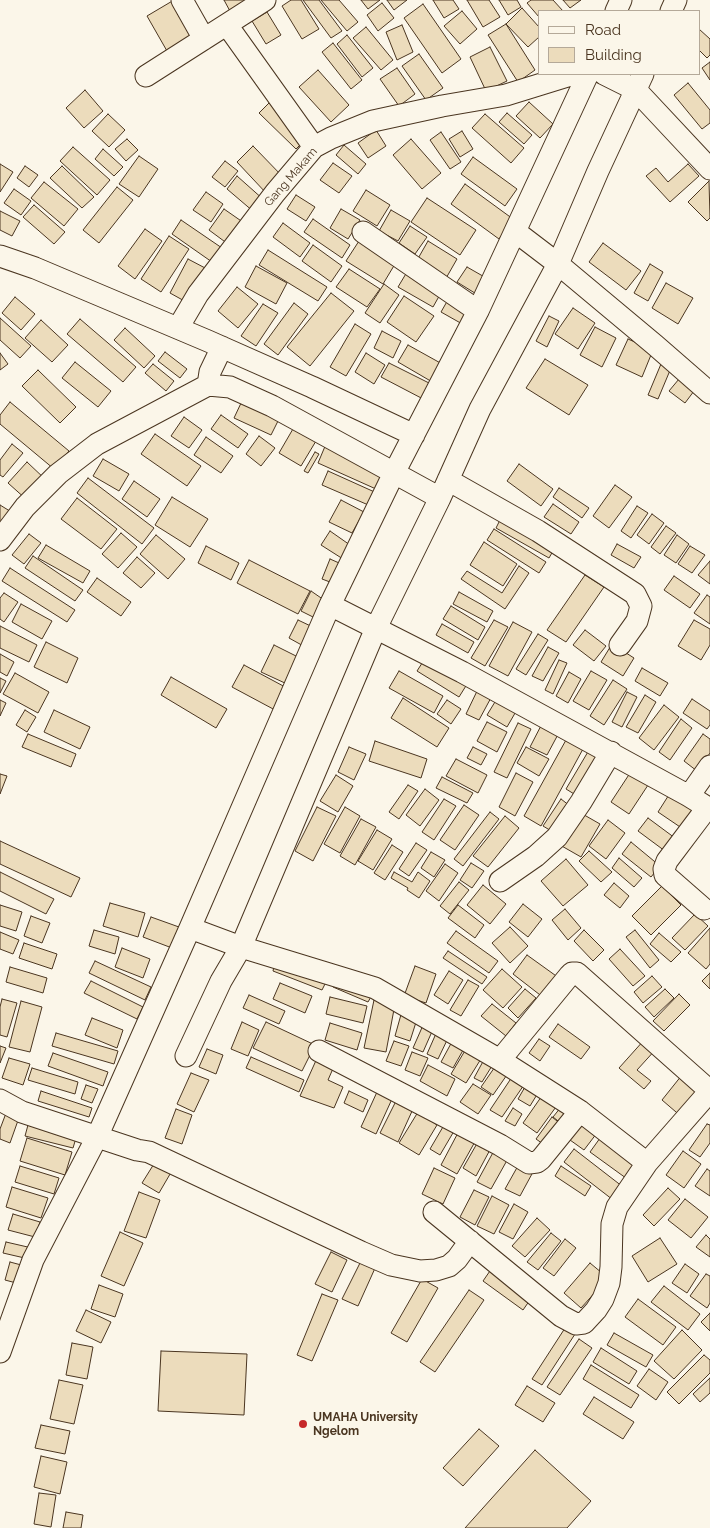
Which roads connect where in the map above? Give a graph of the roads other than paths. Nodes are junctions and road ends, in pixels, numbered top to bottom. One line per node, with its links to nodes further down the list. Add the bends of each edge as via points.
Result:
1 (182, 0): 4 (street)
2 (265, 0): 3 (street)
3 (227, 25): 4 (street); 10 (street)
4 (204, 38): 8 (street)
5 (571, 75): 10 (street, Gang Makam, via 506,94 373,121)
6 (588, 75): 13 (street)
7 (608, 75): 9 (street)
8 (146, 76)
9 (635, 83): 11 (street); 15 (street, via 598,171)
10 (314, 147): 17 (street, Gang Makam, via 198,294)
11 (710, 169)
12 (362, 232): 16 (street)
13 (521, 236): 15 (street); 16 (street)
14 (0, 256): 17 (street)
15 (554, 261): 21 (street); 24 (street)
16 (478, 311): 22 (street)
17 (178, 328): 18 (street)
18 (221, 350): 19 (street); 20 (street)
19 (209, 379): 20 (street, via 230,387); 25 (street, via 97,444 58,474)
20 (266, 385): 22 (street, via 312,387); 23 (street)
21 (710, 393)
22 (414, 436): 23 (street)
23 (400, 476): 24 (street); 26 (street)
24 (440, 490): 27 (street); 28 (street, via 538,532 635,594 641,606 637,621)
25 (5, 533)
26 (333, 606): 27 (street); 35 (street)
27 (370, 625): 29 (street); 36 (street)
28 (620, 646)
29 (610, 752): 31 (street); 33 (street, via 557,837 536,856)
30 (710, 766): 31 (street)
31 (690, 796): 32 (street)
32 (709, 808): 34 (street, via 664,869 665,875)
33 (500, 880)
34 (704, 909)
35 (196, 930): 36 (street); 43 (street)
36 (238, 945): 38 (street); 39 (street, via 375,988)
37 (319, 1051): 42 (street, via 529,1163 541,1159)
38 (186, 1056)
39 (500, 1060): 40 (street, via 572,973 577,973); 42 (street)
40 (710, 1091): 44 (street)
41 (0, 1100): 43 (street, via 22,1112)
42 (580, 1111): 44 (street)
43 (104, 1138): 46 (street, via 148,1152 391,1264 420,1271 436,1270 449,1266); 47 (street, via 33,1260)
44 (647, 1163): 46 (street, via 617,1207 612,1224 609,1283 603,1299 584,1323 576,1324 560,1316)
45 (434, 1212): 46 (street)
46 (470, 1241)
47 (0, 1352)

